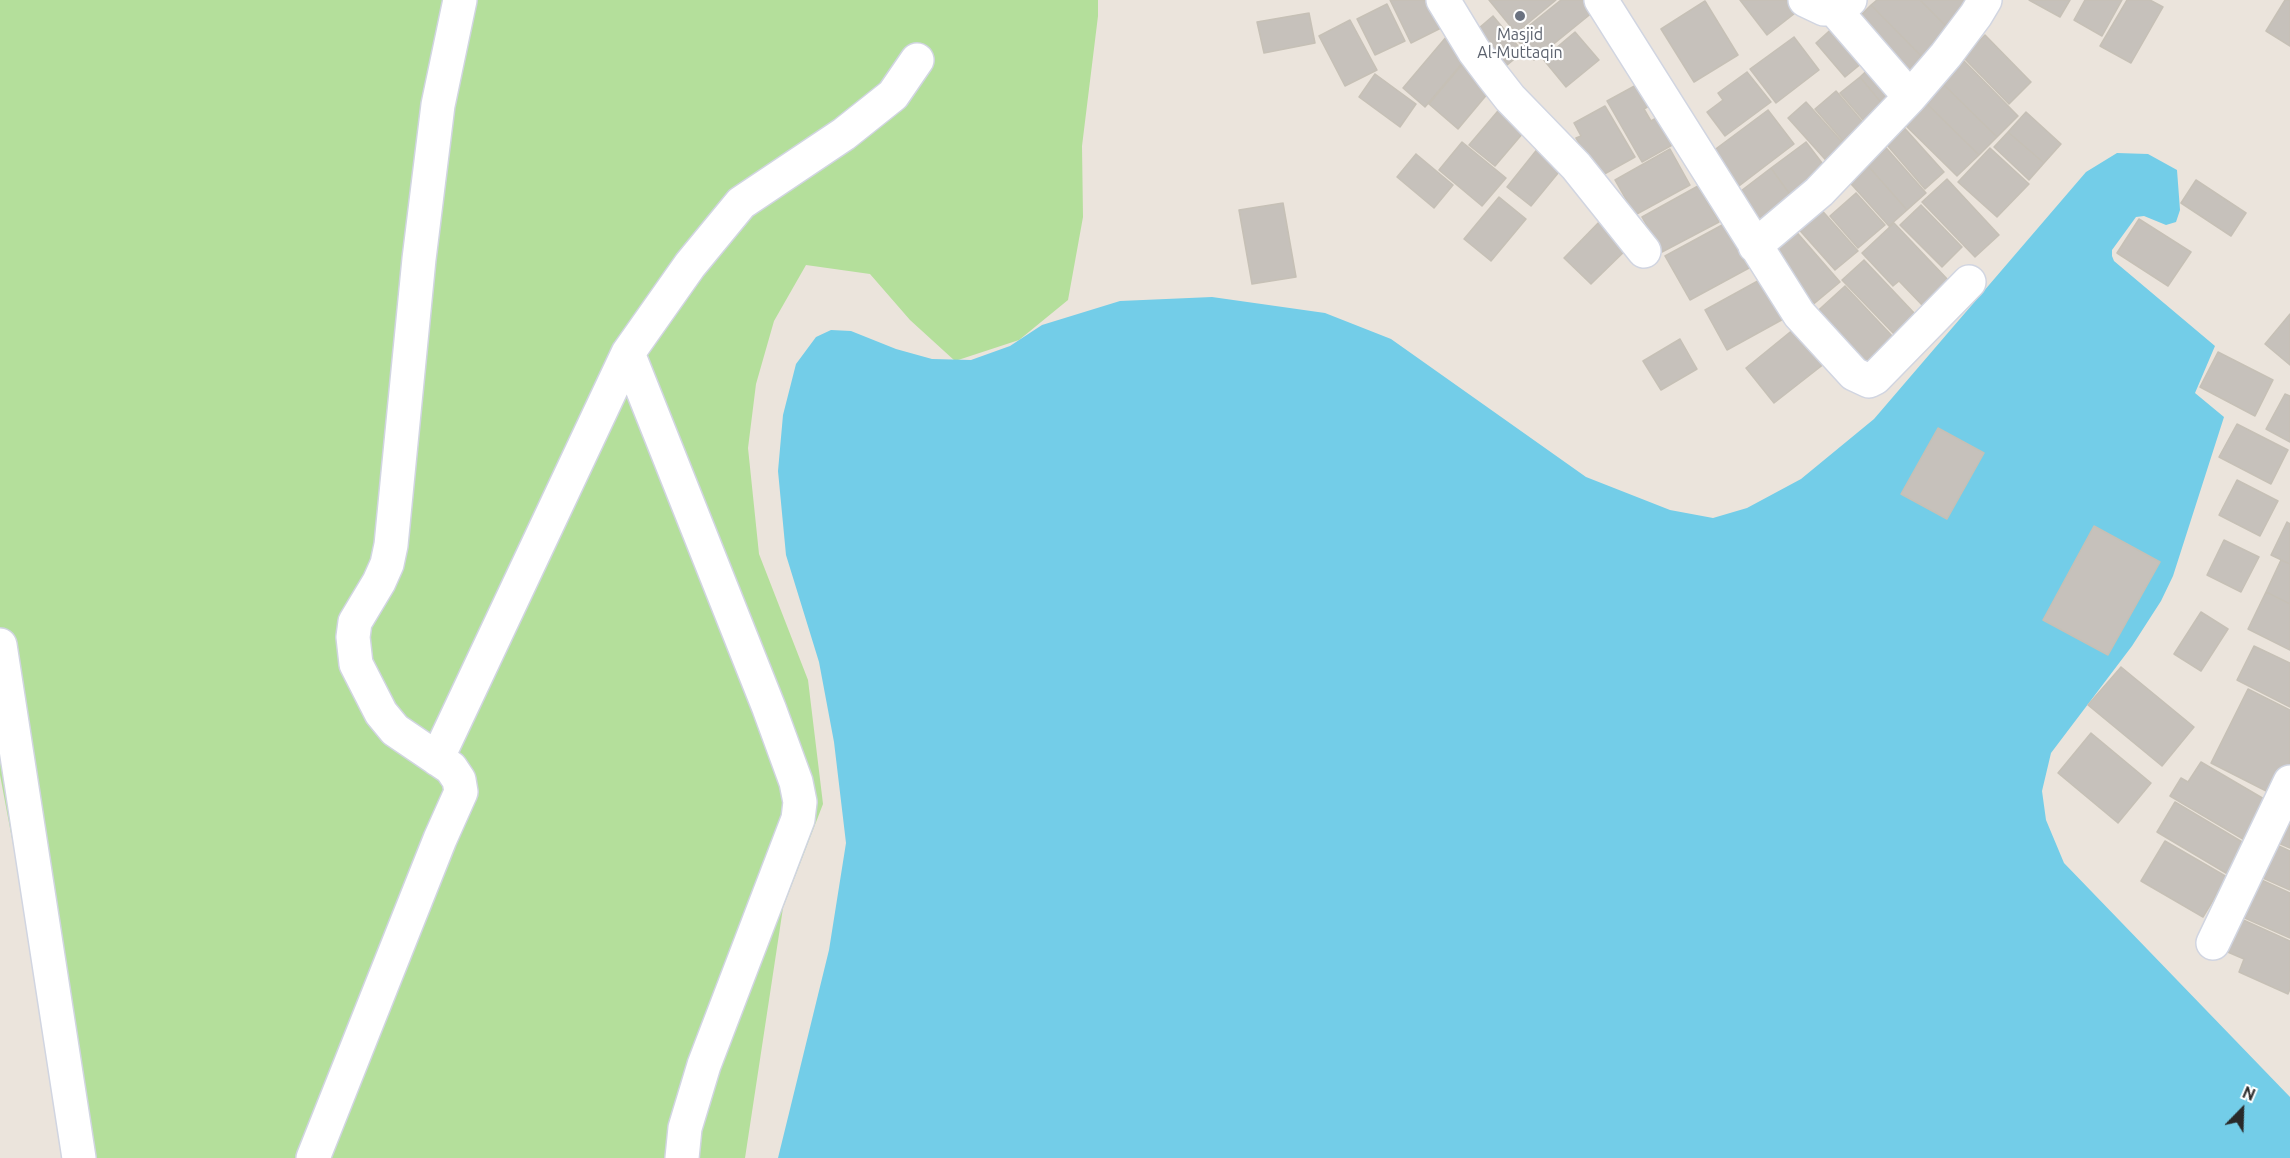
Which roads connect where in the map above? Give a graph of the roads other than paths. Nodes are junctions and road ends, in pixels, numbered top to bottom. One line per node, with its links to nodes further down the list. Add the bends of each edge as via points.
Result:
1 (460, 0): 14 (street, via 438,105 391,545 379,582 354,622 353,637 356,664 381,712 395,730)
2 (1443, 0): 9 (street, via 1474,51 1510,98 1576,166)
3 (1601, 0): 8 (street)
4 (1985, 0): 7 (street)
5 (1830, 3): 7 (street)
6 (917, 60): 11 (street, via 893,95 844,134 741,203 690,265)
7 (1910, 97): 8 (street, via 1818,192)
8 (1755, 246): 10 (street, via 1799,314 1854,374 1869,381)
9 (1644, 251)
10 (1969, 282)
11 (628, 352): 14 (street); 19 (street, via 769,708 800,802 798,819 704,1065 685,1128)
12 (0, 645): 13 (street)
13 (6, 729): 17 (street)
14 (437, 759): 18 (street, via 451,768 461,792)
15 (2290, 782): 16 (street)
16 (2213, 943)
17 (79, 1158)
18 (313, 1158)
19 (682, 1158)

